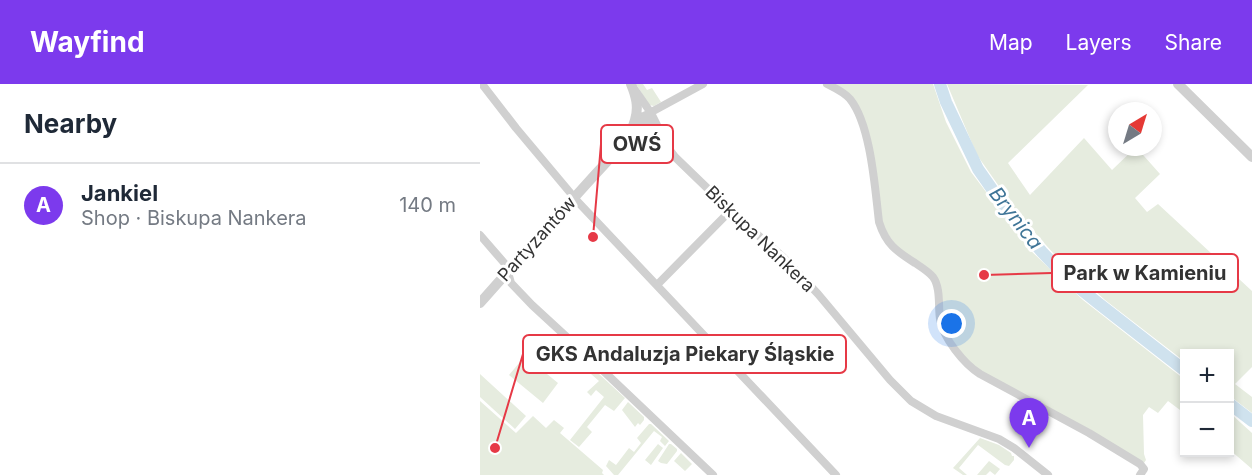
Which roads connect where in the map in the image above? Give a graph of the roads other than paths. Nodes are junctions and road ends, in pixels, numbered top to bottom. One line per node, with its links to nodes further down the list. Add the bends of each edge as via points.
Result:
1 (482, 84): 11 (street)
2 (631, 84): 6 (street)
3 (703, 84): 6 (street)
4 (827, 84): 20 (street, via 848,96 862,124 882,231 896,251 933,278 942,327 963,358 974,370 1140,464 1144,469)
5 (1178, 84): 10 (street)
6 (644, 116): 7 (street, Biskupa Nankera); 8 (street, Partyzantów); 9 (street, Biskupa Nankera)
7 (652, 136): 8 (street); 9 (street, Biskupa Nankera)
8 (625, 138): 11 (street, Partyzantów)
9 (668, 149): 12 (street, Biskupa Nankera)
10 (1252, 157)
11 (574, 198): 14 (street, Partyzantów); 15 (street)
12 (731, 210): 15 (street); 19 (street, Biskupa Nankera, via 818,294 911,401 936,416 999,439)
13 (480, 235): 14 (street)
14 (508, 272): 16 (street, Partyzantów); 17 (street, via 511,283 532,305)
15 (657, 285): 18 (street)
16 (480, 303)
17 (713, 475)
18 (837, 475)
19 (1047, 475)
20 (1140, 475)

